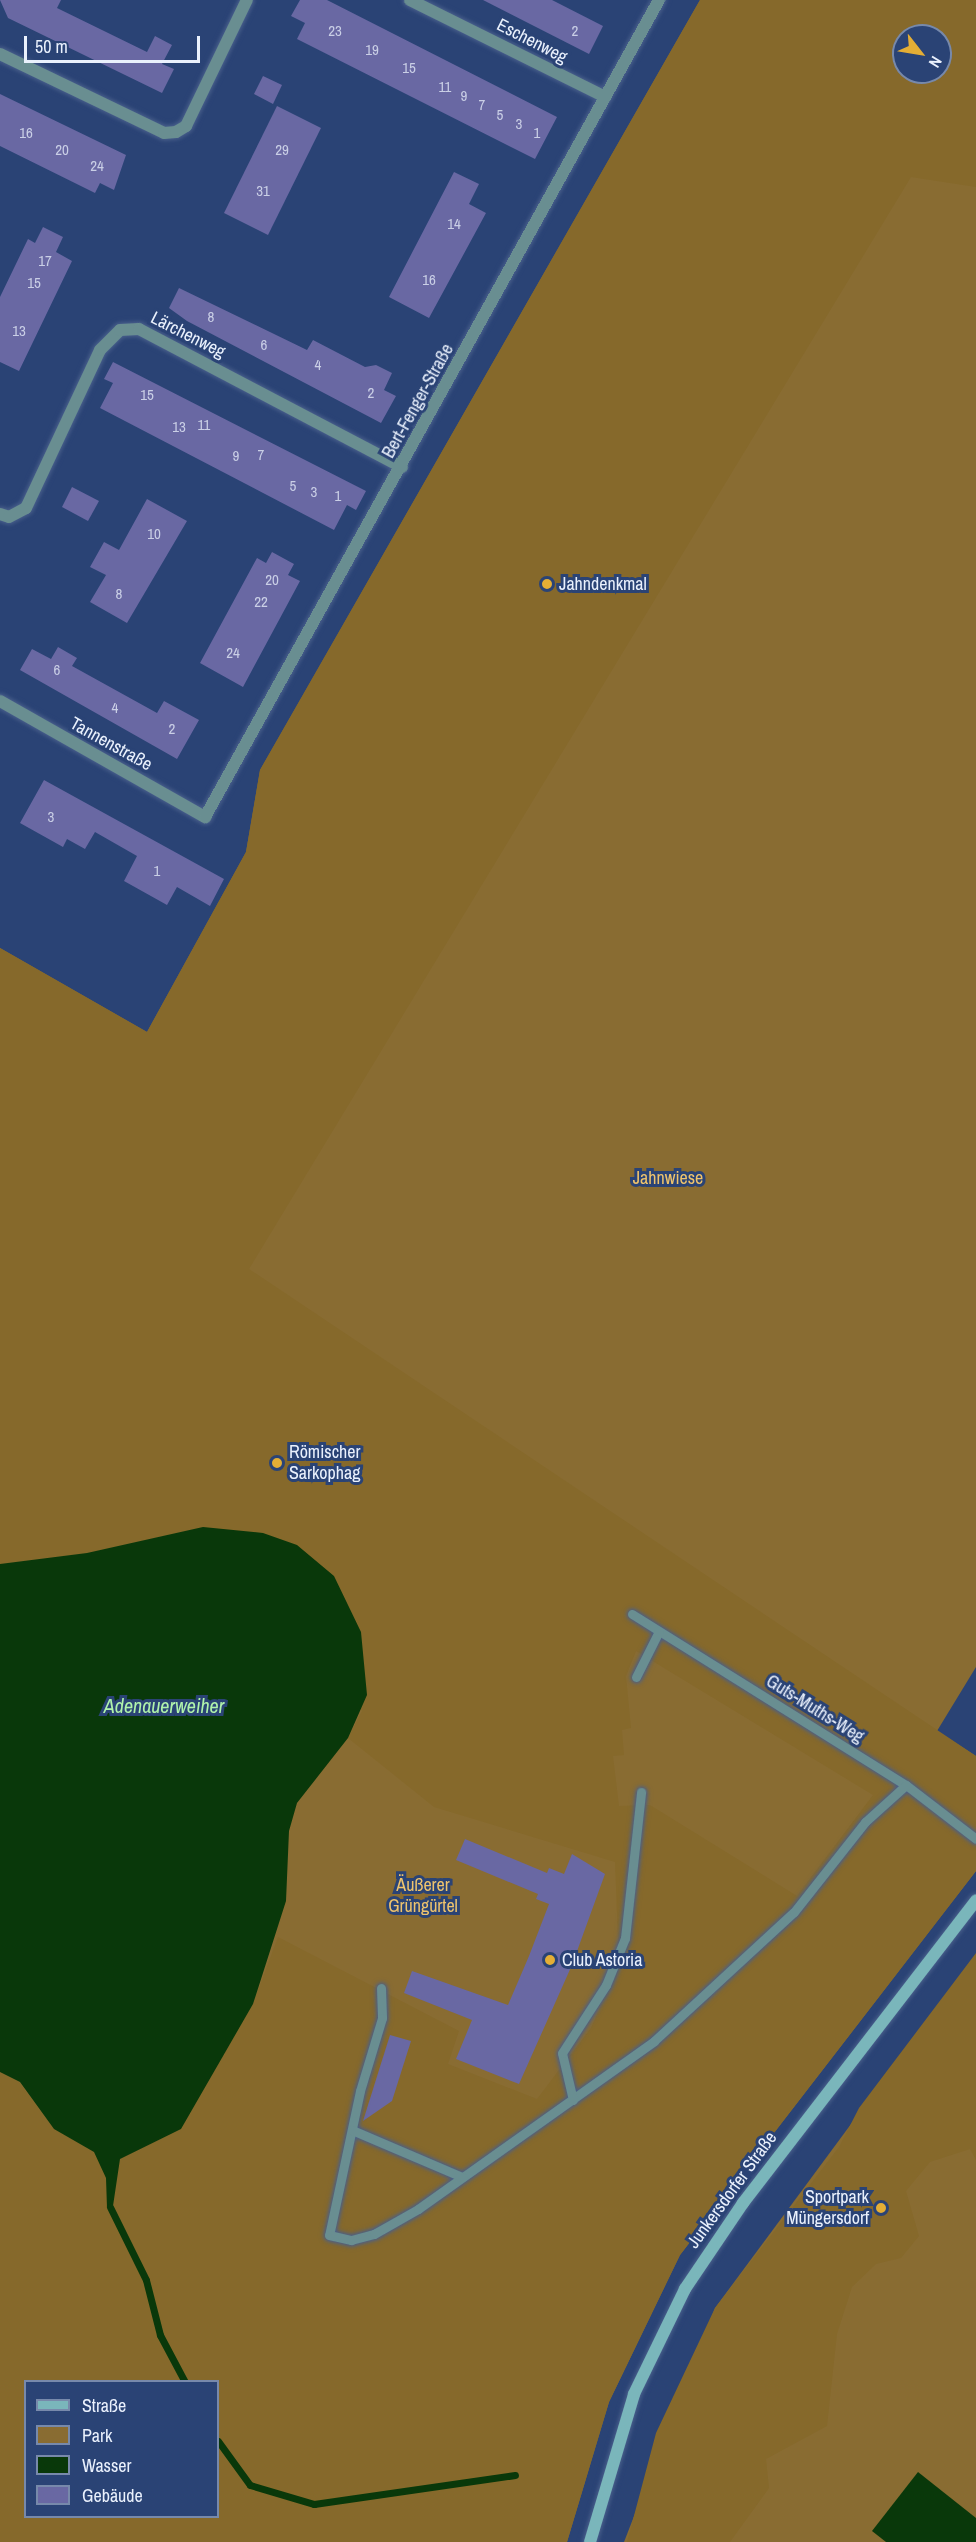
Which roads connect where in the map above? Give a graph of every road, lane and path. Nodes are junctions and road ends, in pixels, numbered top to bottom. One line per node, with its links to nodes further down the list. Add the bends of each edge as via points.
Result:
1 (248, 0): 4 (street, via 186,126 176,132 165,133)
2 (410, 0): 5 (street, Eschenweg)
3 (659, 0): 5 (street, Bert-Fenger-Straße)
4 (0, 54)
5 (605, 97): 6 (street, Bert-Fenger-Straße)
6 (402, 467): 7 (street, Lärchenweg, via 139,329 120,330 99,350 26,508); 9 (street, Bert-Fenger-Straße)
7 (5, 516)
8 (0, 702): 9 (street, Tannenstraße)
9 (205, 817)
10 (632, 1614): 11 (lane, Guts-Muths-Weg)
11 (659, 1631): 12 (lane); 13 (lane, Guts-Muths-Weg)
12 (636, 1677)
13 (906, 1785): 15 (lane, Guts-Muths-Weg); 18 (lane, via 865,1822 794,1912 654,2041)
14 (641, 1792): 18 (lane, via 625,1938 606,1985 562,2053)
15 (976, 1839)
16 (976, 1900): 21 (street, Junkersdorfer Straße, via 743,2203 685,2289 634,2394)
17 (381, 1988): 19 (lane, via 382,2018)
18 (573, 2100): 20 (lane)
19 (352, 2130): 20 (lane); 20 (lane, via 328,2235 351,2240 374,2234)
20 (462, 2177)
21 (590, 2542)

